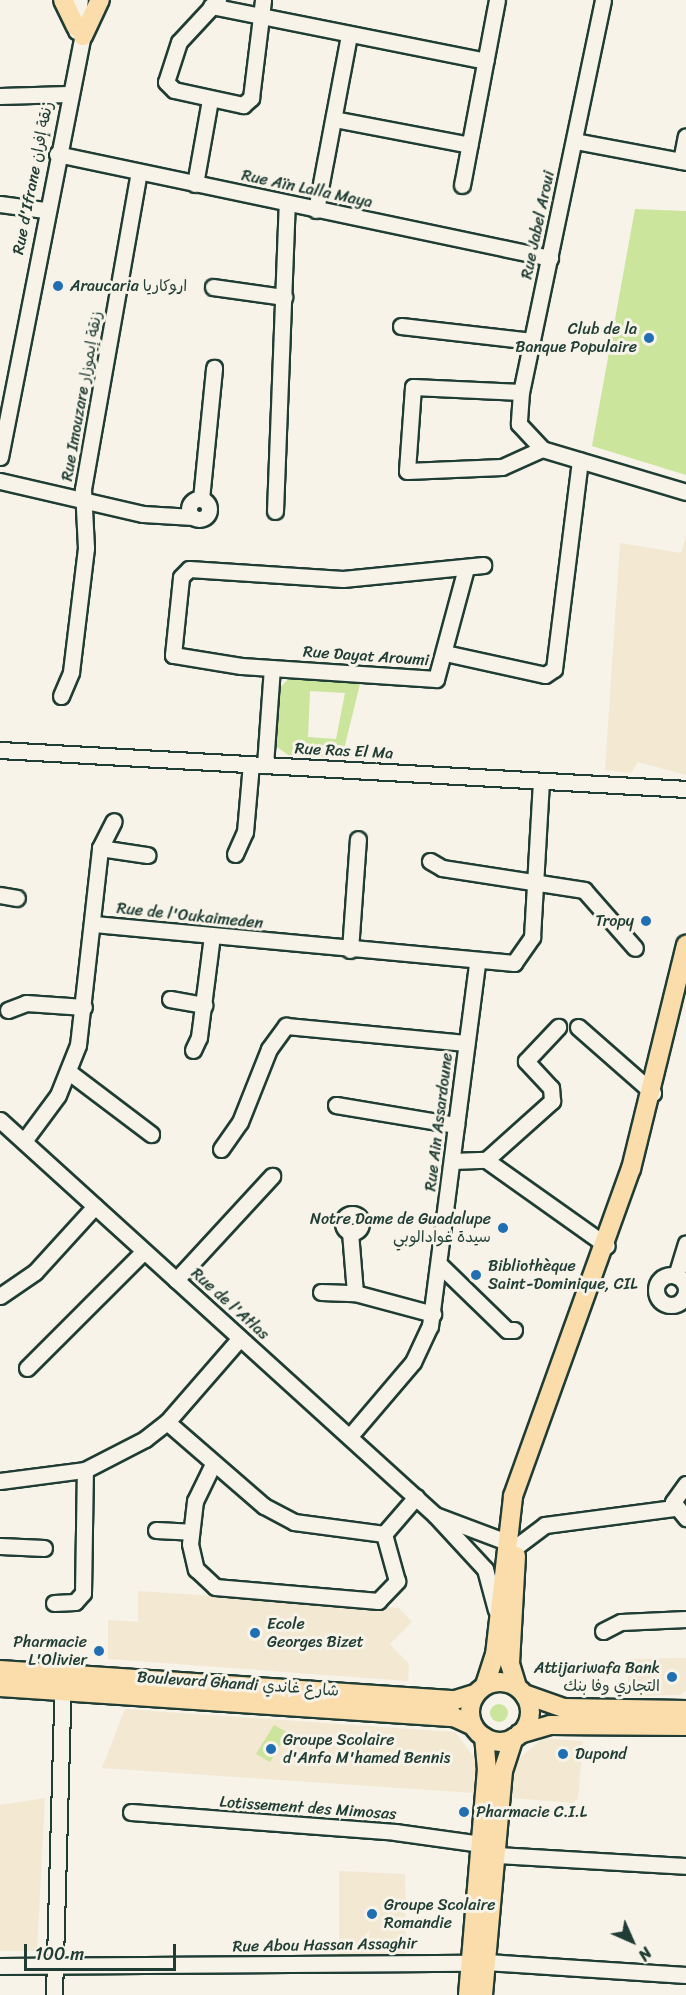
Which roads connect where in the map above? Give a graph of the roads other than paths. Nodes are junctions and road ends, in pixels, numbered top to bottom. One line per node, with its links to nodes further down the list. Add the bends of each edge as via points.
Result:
1 (63, 0): 11 (main road)
2 (80, 0): 11 (street, Rue d'Ifrane زنقة إفران)
3 (91, 0): 11 (street, Rue d'Ifrane زنقة إفران)
4 (100, 0): 11 (main road)
5 (263, 0): 9 (street)
6 (497, 0): 12 (street)
7 (603, 0): 18 (street, Rue Jabel Aroui)
8 (214, 3): 9 (street); 15 (street, via 179,42 166,82)
9 (261, 17): 10 (street); 15 (street, via 248,104)
10 (350, 36): 12 (street); 16 (street)
11 (79, 37): 13 (street, Rue d'Ifrane زنقة إفران)
12 (486, 61): 19 (street)
13 (68, 94): 14 (street); 20 (street, Rue d'Ifrane زنقة إفران)
14 (0, 96)
15 (210, 100): 23 (street)
16 (334, 119): 19 (street); 28 (street)
17 (686, 136): 21 (street)
18 (575, 141): 21 (street); 29 (street, Rue Jabel Aroui)
19 (470, 145): 24 (street)
20 (57, 154): 22 (street, Rue Aïn Lalla Maya); 27 (street, Rue d'Ifrane زنقة إفران)
21 (684, 161)
22 (139, 173): 23 (street, Rue Aïn Lalla Maya); 41 (street, Rue Imouzare زنقة إيموزار)
23 (195, 184): 25 (street, Rue Aïn Lalla Maya)
24 (462, 185)
25 (287, 203): 28 (street, Rue Aïn Lalla Maya); 31 (street)
26 (0, 204): 27 (street)
27 (45, 210): 37 (street, Rue d'Ifrane زنقة إفران)
28 (316, 210): 29 (street, Rue Aïn Lalla Maya)
29 (549, 258): 33 (street, Rue Jabel Aroui)
30 (213, 287): 31 (street)
31 (284, 297): 42 (street)
32 (401, 326): 33 (street)
33 (532, 341): 35 (street, Rue Jabel Aroui)
34 (214, 368): 41 (street, via 194,508 171,512)
35 (521, 392): 36 (street, Rue Jabel Aroui, via 522,430); 36 (street, via 413,387 407,469 411,475 502,467)
36 (542, 449): 38 (street)
37 (0, 457)
38 (580, 461): 40 (street); 45 (street, via 556,664 545,675)
39 (0, 481): 41 (street)
40 (686, 492)
41 (82, 500): 47 (street, Rue Imouzare زنقة إيموزار, via 86,548 71,672)
42 (275, 511)
43 (483, 566): 44 (street)
44 (466, 568): 45 (street, Rue Dayat Aroumi); 46 (street, Rue Dayat Aroumi, via 343,579 189,569 182,574 172,650 177,658)
45 (445, 653): 46 (street, Rue Dayat Aroumi, via 436,679)
46 (272, 668): 49 (street)
47 (62, 696)
48 (0, 750): 49 (street, Rue Ras El Ma)
49 (258, 765): 50 (street, Rue Ras El Ma); 55 (street, via 245,832)
50 (541, 781): 51 (street, Rue Ras El Ma); 58 (street)
51 (686, 789)
52 (114, 821): 54 (street)
53 (358, 839): 65 (street)
54 (100, 848): 56 (street); 61 (street)
55 (235, 854)
56 (147, 855)
57 (430, 861): 58 (street, via 442,868)
58 (534, 879): 64 (street, via 584,890); 66 (street, Rue de l'Oukaimeden, via 532,937 514,963)
59 (0, 895): 60 (street)
60 (17, 898)
61 (94, 924): 62 (street, Rue de l'Oukaimeden); 69 (street, Rue de l'Oukaimeden)
62 (212, 936): 65 (street, Rue de l'Oukaimeden); 68 (street)
63 (686, 945): 76 (main road)
64 (636, 948)
65 (350, 950): 66 (street, Rue de l'Oukaimeden)
66 (477, 964): 73 (street, Rue Ain Assardoune)
67 (170, 999): 68 (street)
68 (204, 1005): 74 (street)
69 (84, 1007): 70 (street, via 26,1003); 75 (street, Rue de l'Oukaimeden)
70 (8, 1010)
71 (558, 1027): 83 (street, via 526,1061 551,1088 552,1101)
72 (578, 1028): 76 (street)
73 (466, 1042): 79 (street, Rue Ain Assardoune); 82 (street, via 286,1026 269,1049 240,1122)
74 (193, 1050)
75 (69, 1072): 80 (street); 81 (street, Rue de l'Oukaimeden)
76 (652, 1093): 89 (main road)
77 (336, 1105): 79 (street)
78 (0, 1120): 81 (street, Rue de l'Atlas)
79 (456, 1125): 84 (street, Rue Ain Assardoune)
80 (151, 1134)
81 (24, 1141): 86 (street, Rue de l'Atlas)
82 (221, 1149)
83 (486, 1160): 84 (street); 89 (street)
84 (452, 1161): 91 (street, Rue Ain Assardoune)
85 (272, 1176): 93 (street, via 241,1217)
86 (95, 1206): 90 (street, Rue de l'Atlas); 96 (street, via 35,1272)
87 (350, 1232): 95 (street)
88 (686, 1243): 92 (street)
89 (607, 1246): 113 (main road, via 539,1415 519,1491 523,1499)
90 (144, 1251): 93 (street, Rue de l'Atlas); 100 (street)
91 (441, 1266): 97 (street, Rue Ain Assardoune); 98 (street, via 507,1330)
92 (676, 1276)
93 (176, 1280): 99 (street, Rue de l'Atlas)
94 (321, 1292): 95 (street)
95 (355, 1293): 97 (street)
96 (0, 1296)
97 (433, 1314): 102 (street, Rue Ain Assardoune, via 413,1362)
98 (514, 1330)
99 (240, 1338): 101 (street); 102 (street, Rue de l'Atlas)
100 (27, 1368)
101 (167, 1422): 103 (street); 104 (street)
102 (350, 1436): 107 (street, Rue de l'Atlas)
103 (213, 1464): 111 (street, via 195,1501); 112 (street, via 282,1518)
104 (85, 1470): 105 (street); 116 (street, via 87,1596 75,1602)
105 (0, 1481)
106 (686, 1484): 108 (street, via 674,1494)
107 (416, 1497): 109 (street, Rue de l'Atlas); 112 (street)
108 (680, 1513): 113 (street, via 545,1525)
109 (435, 1515): 113 (street, Rue de l'Atlas); 118 (street, Rue de l'Atlas, via 488,1575)
110 (156, 1530): 111 (street)
111 (191, 1532): 112 (street, via 194,1565 215,1587 378,1601 397,1581)
112 (384, 1534)
113 (511, 1544): 118 (main road); 124 (main road, via 510,1664)
114 (0, 1546): 115 (street)
115 (44, 1548)
116 (54, 1603)
117 (686, 1619): 119 (street, via 621,1622)
118 (498, 1623): 123 (main road)
119 (603, 1631)
120 (0, 1670): 121 (main road, Boulevard Ghandi شارع غاندي)
121 (63, 1681): 122 (main road, Boulevard Ghandi شارع غاندي); 123 (main road, Boulevard Ghandi شارع غاندي, via 455,1700); 127 (main road, Boulevard Ghandi شارع غاندي, via 454,1717); 134 (street)
122 (0, 1688)
123 (480, 1690): 124 (main road, via 503,1682); 127 (main road, via 469,1709)
124 (521, 1691): 125 (main road, via 564,1708); 128 (main road, via 530,1714)
125 (686, 1710)
126 (686, 1726): 128 (main road, via 550,1725)
127 (478, 1732): 128 (main road); 130 (main road, via 487,1770)
128 (517, 1736): 131 (main road, via 503,1771)
129 (131, 1812): 130 (street, Lotissement des Mimosas)
130 (481, 1844): 133 (main road)
131 (496, 1854): 132 (street); 133 (main road)
132 (686, 1866)
133 (478, 1963): 134 (street, Rue Abou Hassan Assaghir); 136 (street, Rue Abou Hassan Assaghir); 138 (main road); 139 (main road)
134 (55, 1965): 135 (street, Rue Abou Hassan Assaghir); 137 (street)
135 (0, 1966)
136 (686, 1975)
137 (54, 1995)
138 (468, 1995)
139 (483, 1995)

